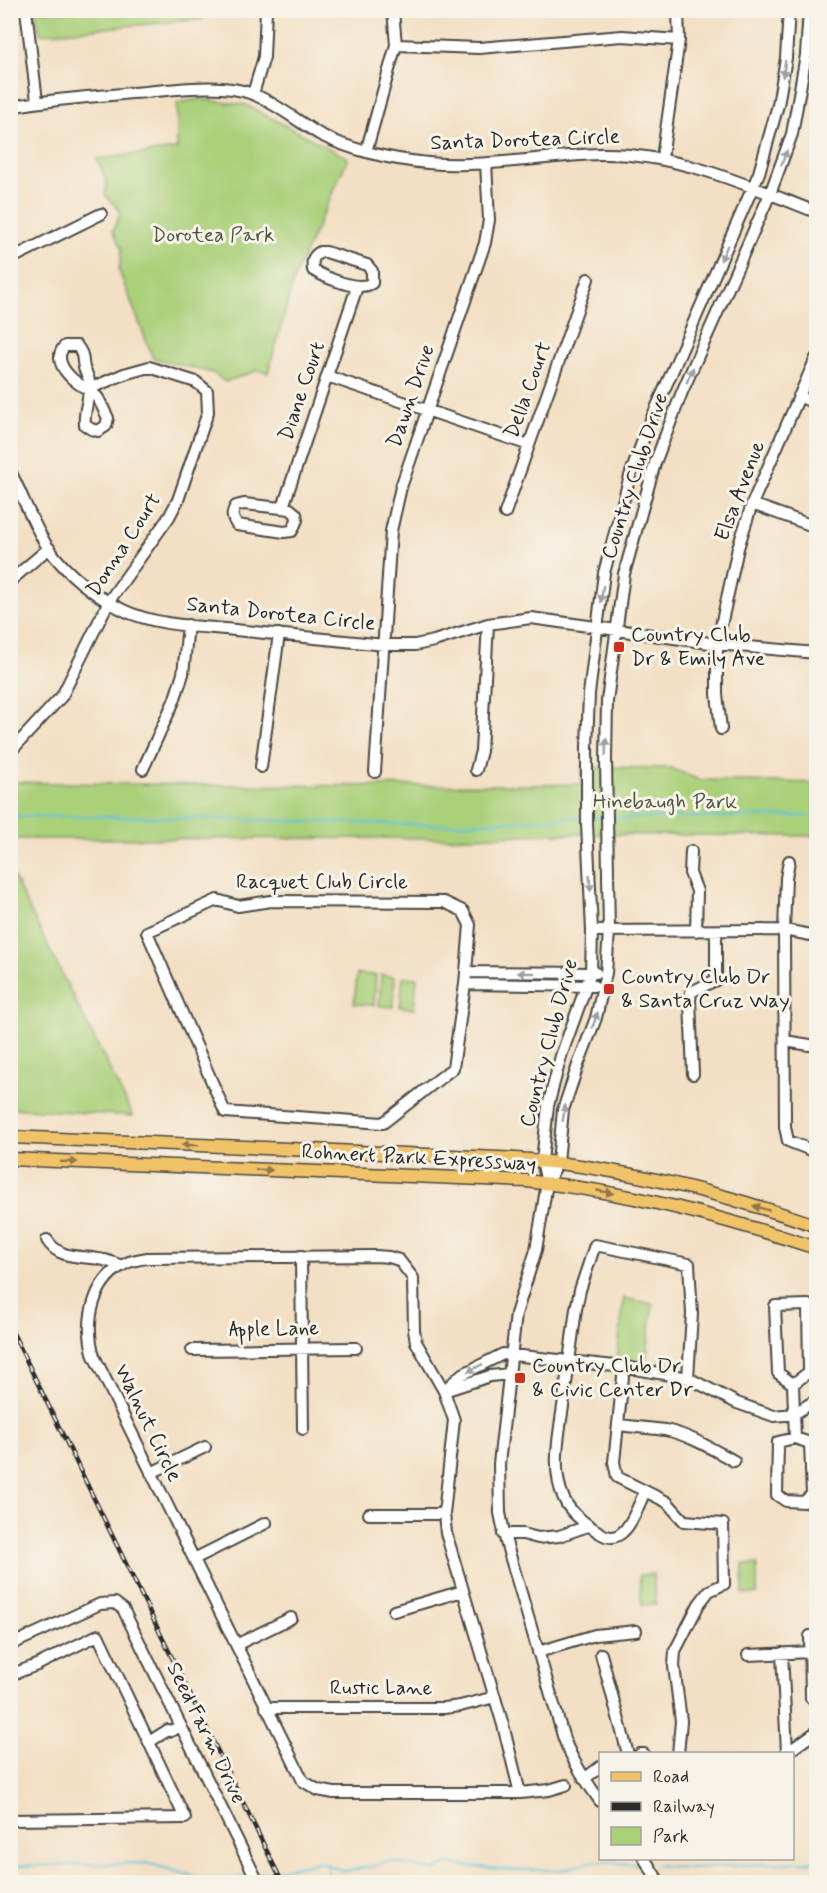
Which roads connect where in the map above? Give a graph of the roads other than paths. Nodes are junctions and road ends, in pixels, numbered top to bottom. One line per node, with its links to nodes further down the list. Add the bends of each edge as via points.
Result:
1 (26, 10): 10 (street)
2 (266, 10): 9 (street, via 264,57)
3 (393, 10): 8 (street)
4 (678, 10): 7 (street)
5 (789, 10): 15 (street, Country Club Drive, one-way to 15, via 778,105)
6 (809, 10): 16 (street, Country Club Drive, one-way to 6, via 792,134 806,55)
7 (679, 40): 8 (street, via 622,36 479,48); 13 (street)
8 (396, 45): 12 (street)
9 (253, 94): 10 (street, Santa Dorotea Circle, via 195,88); 12 (street, Santa Dorotea Circle, via 322,135)
10 (37, 101): 11 (street, Santa Dorotea Circle)
11 (10, 107)
12 (366, 152): 14 (street, Santa Dorotea Circle, via 428,163)
13 (662, 158): 14 (street, Santa Dorotea Circle, via 601,154); 15 (street, Santa Dorotea Circle)
14 (486, 163): 27 (street, Dawn Drive, via 489,220 485,243)
15 (753, 188): 16 (street, Santa Dorotea Circle); 39 (street, Country Club Drive, one-way to 39, via 630,476 604,573)
16 (770, 194): 17 (street, Santa Dorotea Circle); 40 (street, Country Club Drive, one-way to 16, via 630,552 655,463 682,392)
17 (816, 212)
18 (101, 214): 19 (street)
19 (10, 258)
20 (588, 279): 28 (street, Della Court)
21 (357, 287): 21 (street, Diane Court, via 372,283 372,271 367,265 326,252 315,255 313,270); 23 (street, Diane Court)
22 (816, 357): 25 (street, Elsa Avenue)
23 (327, 376): 27 (street); 31 (street, Diane Court)
24 (89, 389): 36 (street, Donna Court, via 149,367 196,382 207,391 208,412 178,500)
25 (799, 396): 26 (street); 30 (street, Elsa Avenue)
26 (816, 404)
27 (426, 410): 28 (street); 43 (street, Dawn Drive, via 391,531)
28 (529, 445): 32 (street, Della Court)
29 (10, 471): 34 (street, Santa Dorotea Circle)
30 (752, 504): 33 (street); 42 (street, Elsa Avenue)
31 (283, 507): 31 (street, via 244,504 233,511 233,518 244,528 292,531 296,514)
32 (505, 513)
33 (816, 527)
34 (49, 548): 35 (street); 36 (street, Santa Dorotea Circle, via 79,582)
35 (10, 581)
36 (109, 602): 38 (street, Santa Dorotea Circle, via 143,617); 46 (street, Donna Court, via 62,696)
37 (488, 624): 39 (street, Santa Dorotea Circle, via 531,618); 43 (street, Santa Dorotea Circle, via 415,645); 49 (street, via 481,751)
38 (188, 625): 41 (street, Santa Dorotea Circle); 48 (street, via 183,674)
39 (597, 627): 40 (street, Santa Dorotea Circle); 57 (street, Country Club Drive, one-way to 57, via 589,694 587,806)
40 (616, 629): 42 (street, Santa Dorotea Circle); 54 (street, Country Club Drive, one-way to 40, via 607,701)
41 (279, 634): 43 (street, Santa Dorotea Circle); 47 (street)
42 (717, 644): 44 (street, Santa Dorotea Circle); 45 (street, Elsa Avenue)
43 (385, 645): 50 (street, Dawn Drive)
44 (816, 652)
45 (721, 729)
46 (10, 752)
47 (261, 767)
48 (143, 769)
49 (476, 770)
50 (375, 772)
51 (691, 851): 55 (street, via 690,873 698,891)
52 (789, 861): 53 (street)
53 (784, 930): 56 (street); 58 (street); 64 (street)
54 (609, 931): 55 (street); 57 (street); 60 (street, Country Club Drive)
55 (696, 931): 56 (street)
56 (716, 931): 66 (street, via 716,980 691,992)
57 (592, 932): 59 (street, Country Club Drive)
58 (816, 936)
59 (591, 973): 60 (street); 61 (street, one-way to 61); 62 (street, Country Club Drive)
60 (606, 973): 63 (street, Country Club Drive)
61 (466, 978): 61 (street, Racquet Club Circle, via 453,1068 383,1122 225,1112 147,932 217,900 238,906 272,901 444,902 463,911 470,926); 62 (street)
62 (587, 986): 63 (street); 70 (street, Country Club Drive, via 561,1056 548,1106)
63 (603, 986): 71 (street, Country Club Drive, one-way to 63, via 563,1110 596,1018)
64 (785, 1041): 65 (street); 68 (street, via 788,1141)
65 (816, 1046)
66 (693, 1074)
67 (10, 1137): 70 (main road, Rohnert Park Expressway, one-way to 67)
68 (816, 1152)
69 (10, 1159): 72 (main road, Rohnert Park Expressway, one-way to 72)
70 (542, 1161): 71 (main road, Rohnert Park Expressway); 72 (street, Country Club Drive)
71 (558, 1162): 72 (street, Country Club Drive); 73 (main road, Rohnert Park Expressway, one-way to 71, via 655,1178)
72 (547, 1183): 75 (main road, Rohnert Park Expressway, one-way to 75, via 661,1202); 81 (street, Country Club Drive, via 536,1250 516,1314)
73 (816, 1226)
74 (47, 1240): 77 (street, via 52,1248 72,1257 103,1259)
75 (816, 1248)
76 (301, 1256): 77 (street, via 147,1258); 78 (street); 87 (street, via 376,1256 399,1260 413,1278 416,1342)
77 (122, 1266): 95 (street, Walnut Circle, via 110,1276 92,1307 88,1330 94,1356)
78 (301, 1348): 79 (street, Apple Lane); 80 (street, Apple Lane); 91 (street)
79 (356, 1348)
80 (192, 1350)
81 (512, 1354): 82 (street); 84 (street, Country Club Drive); 87 (street, one-way to 87, via 503,1354 461,1375)
82 (569, 1361): 83 (street); 85 (street, via 578,1299 595,1245 689,1264 692,1314); 100 (street, via 558,1482 565,1500)
83 (624, 1367): 85 (street); 90 (street)
84 (509, 1374): 87 (street); 101 (street, Country Club Drive, via 498,1490)
85 (688, 1378): 89 (street, via 774,1416)
86 (793, 1384): 86 (street, via 809,1372 808,1305 775,1306 778,1373); 89 (street)
87 (444, 1391): 98 (street, via 454,1420)
88 (816, 1400): 89 (street)
89 (794, 1414): 92 (street)
90 (619, 1425): 94 (street, via 682,1435); 96 (street, via 614,1461 617,1477)
91 (303, 1429)
92 (795, 1438): 92 (street, via 810,1443 812,1494 804,1502 786,1501 777,1495 778,1442)
93 (205, 1447): 95 (street)
94 (734, 1461)
95 (151, 1473): 102 (street, Walnut Circle)
96 (645, 1491): 100 (street, via 626,1531 606,1537); 123 (street, via 667,1502 684,1521 723,1524 724,1584 709,1591 699,1604 675,1651 681,1721)
97 (369, 1514): 98 (street)
98 (444, 1514): 103 (street)
99 (266, 1523): 102 (street)
100 (588, 1526): 101 (street, via 538,1538 523,1533)
101 (503, 1534): 110 (street, Country Club Drive)
102 (194, 1559): 109 (street, Walnut Circle)
103 (463, 1591): 104 (street); 116 (street)
104 (394, 1611)
105 (291, 1618): 109 (street)
106 (636, 1631): 110 (street, via 595,1635)
107 (810, 1636): 111 (street)
108 (10, 1645): 119 (street, Seed Farm Drive, via 100,1604 115,1603 125,1614)
109 (236, 1645): 118 (street, Walnut Circle)
110 (538, 1652): 127 (street, Country Club Drive, via 564,1739)
111 (810, 1652): 112 (street); 117 (street)
112 (782, 1653): 114 (street); 124 (street)
113 (601, 1654): 122 (street)
114 (748, 1655)
115 (10, 1675): 121 (street, via 98,1635)
116 (495, 1697): 118 (street, Rustic Lane, via 444,1708); 129 (street)
117 (811, 1698)
118 (266, 1708): 129 (street, Walnut Circle, via 303,1781 318,1790)
119 (181, 1726): 121 (street, via 169,1736); 133 (street, Seed Farm Drive)
120 (816, 1732): 125 (street)
121 (151, 1741): 131 (street, via 186,1818)
122 (627, 1752)
123 (678, 1752)
124 (786, 1752)
125 (787, 1752)
126 (599, 1768): 127 (street)
127 (584, 1779): 130 (street, Country Club Drive)
128 (566, 1785): 129 (street, Walnut Circle)
129 (520, 1793)
130 (599, 1800)
131 (10, 1820)
132 (645, 1860): 134 (street)
133 (258, 1882)
134 (659, 1882)

